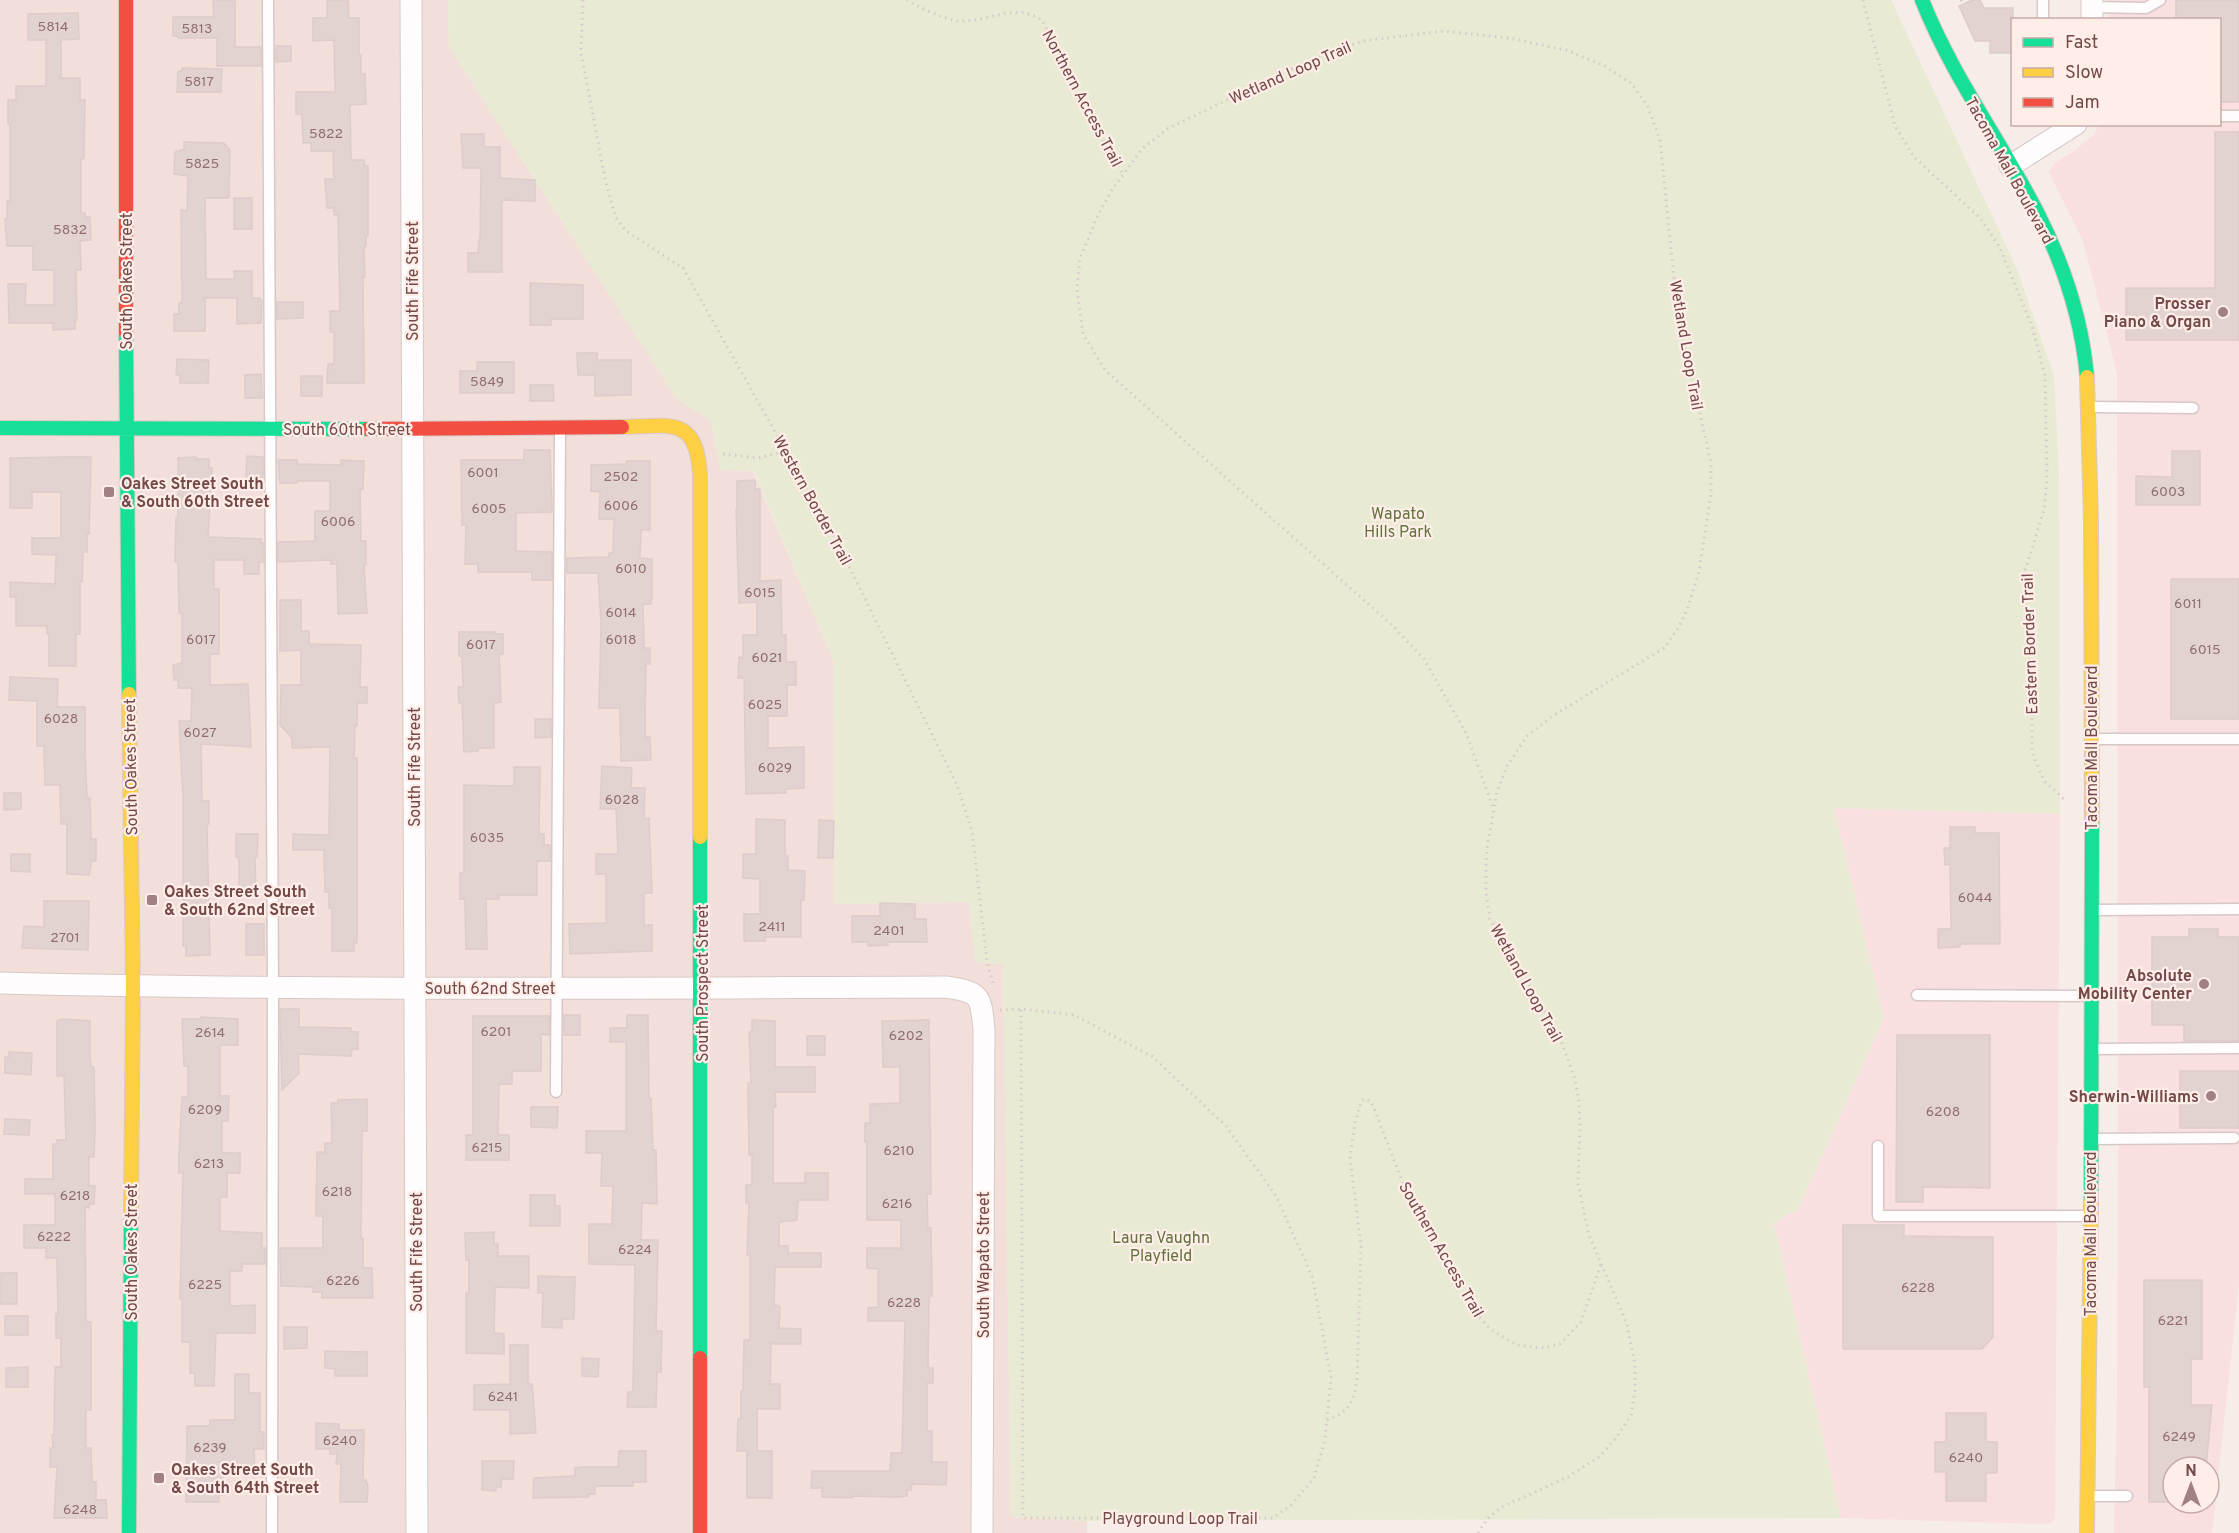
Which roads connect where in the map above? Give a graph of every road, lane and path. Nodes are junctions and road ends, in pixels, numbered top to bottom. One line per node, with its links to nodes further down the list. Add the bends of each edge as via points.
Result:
1 (126, 0): 21 (street, South Oakes Street)
2 (268, 0): 22 (lane)
3 (411, 0): 23 (street, South Fife Street)
4 (584, 0): 25 (path, Western Border Trail, via 581,52 616,218 626,231 683,268)
5 (907, 0): 16 (path, Northern Access Trail, via 957,21 1023,12 1036,15)
6 (1863, 0): 28 (path, Eastern Border Trail, via 1894,126 1914,157 1980,218 1999,246 2032,326 2045,376 2047,479 2044,510 2024,574 2032,752 2044,781 2067,802)
7 (1922, 0): 15 (street, Tacoma Mall Boulevard, via 1951,64)
8 (2043, 0): 11 (lane)
9 (2160, 0): 10 (lane, via 2146,8)
10 (2092, 9)
11 (2043, 18)
12 (2221, 116): 13 (lane)
13 (2239, 116)
14 (2073, 126): 15 (street)
15 (2010, 165): 17 (street, Tacoma Mall Boulevard, via 2041,220 2065,279 2081,337)
16 (1124, 174): 29 (path, Wetland Loop Trail, via 1098,215 1080,258 1077,289 1083,334 1105,370 1393,626 1424,659 1466,734); 29 (path, Wetland Loop Trail, via 1142,149 1167,129 1308,61 1362,40 1443,31 1509,38 1566,50 1605,66 1632,84 1648,107 1660,140 1676,298 1711,463 1711,493 1699,572 1679,627 1664,648 1554,715 1527,736 1507,766)
17 (2090, 406): 18 (lane); 26 (street, Tacoma Mall Boulevard)
18 (2193, 408)
19 (560, 427): 23 (street, South 60th Street); 24 (street, South 60th Street, via 676,426 684,429); 36 (lane)
20 (0, 428): 21 (street, South 60th Street)
21 (126, 428): 22 (street, South 60th Street); 33 (street, South Oakes Street)
22 (270, 428): 23 (street, South 60th Street); 34 (lane)
23 (412, 429): 35 (street, South Fife Street)
24 (693, 441): 25 (path, via 731,456 758,458); 37 (street, South Prospect Street, via 700,476)
25 (786, 451): 38 (path, Western Border Trail, via 838,544 957,785 972,831 987,962)
26 (2092, 739): 27 (lane); 28 (street, Tacoma Mall Boulevard)
27 (2239, 739)
28 (2091, 802): 31 (street, Tacoma Mall Boulevard)
29 (1494, 810): 50 (path, Wetland Loop Trail, via 1486,868 1490,919 1560,1038 1575,1079 1581,1127 1578,1184 1589,1235)
30 (2239, 909): 31 (lane)
31 (2091, 910): 40 (street, Tacoma Mall Boulevard)
32 (0, 983): 33 (street, South 62nd Street)
33 (133, 986): 34 (street, South 62nd Street); 54 (street, South Oakes Street)
34 (273, 987): 35 (street, South 62nd Street); 55 (lane)
35 (415, 987): 36 (street, South 62nd Street); 56 (street, South Fife Street)
36 (557, 988): 37 (street, South 62nd Street); 45 (lane)
37 (702, 988): 38 (street, South 62nd Street, via 946,987); 57 (street, South Prospect Street)
38 (986, 992): 58 (street, South Wapato Street, via 981,1006)
39 (1917, 995): 40 (lane)
40 (2091, 996): 44 (street, Tacoma Mall Boulevard)
41 (1021, 1009): 42 (path); 51 (path, Playground Loop Trail, via 1074,1015 1153,1057 1226,1126 1276,1196 1311,1276 1331,1377); 51 (path, Playground Loop Trail, via 1023,1518 1273,1518 1291,1505 1314,1478)
42 (998, 1011)
43 (2239, 1048): 44 (lane)
44 (2091, 1049): 46 (street, Tacoma Mall Boulevard)
45 (556, 1092)
46 (2091, 1138): 47 (lane); 49 (street, Tacoma Mall Boulevard)
47 (2234, 1138)
48 (1878, 1146): 49 (lane, via 1878,1216)
49 (2091, 1216): 52 (street, Tacoma Mall Boulevard)
50 (1601, 1264): 51 (path, Southern Access Trail, via 1581,1322 1560,1344 1541,1348 1517,1345 1490,1329 1475,1312 1407,1194 1372,1102 1362,1100 1350,1157 1361,1247 1357,1378 1349,1407); 59 (path, Wetland Loop Trail, via 1628,1324 1635,1365 1631,1415 1599,1456 1568,1478 1502,1507)
51 (1327, 1420)
52 (2088, 1496): 53 (lane); 60 (street, Tacoma Mall Boulevard)
53 (2127, 1496)
54 (129, 1533)
55 (272, 1533)
56 (417, 1533)
57 (700, 1533)
58 (982, 1533)
59 (1478, 1533)
60 (2087, 1533)

